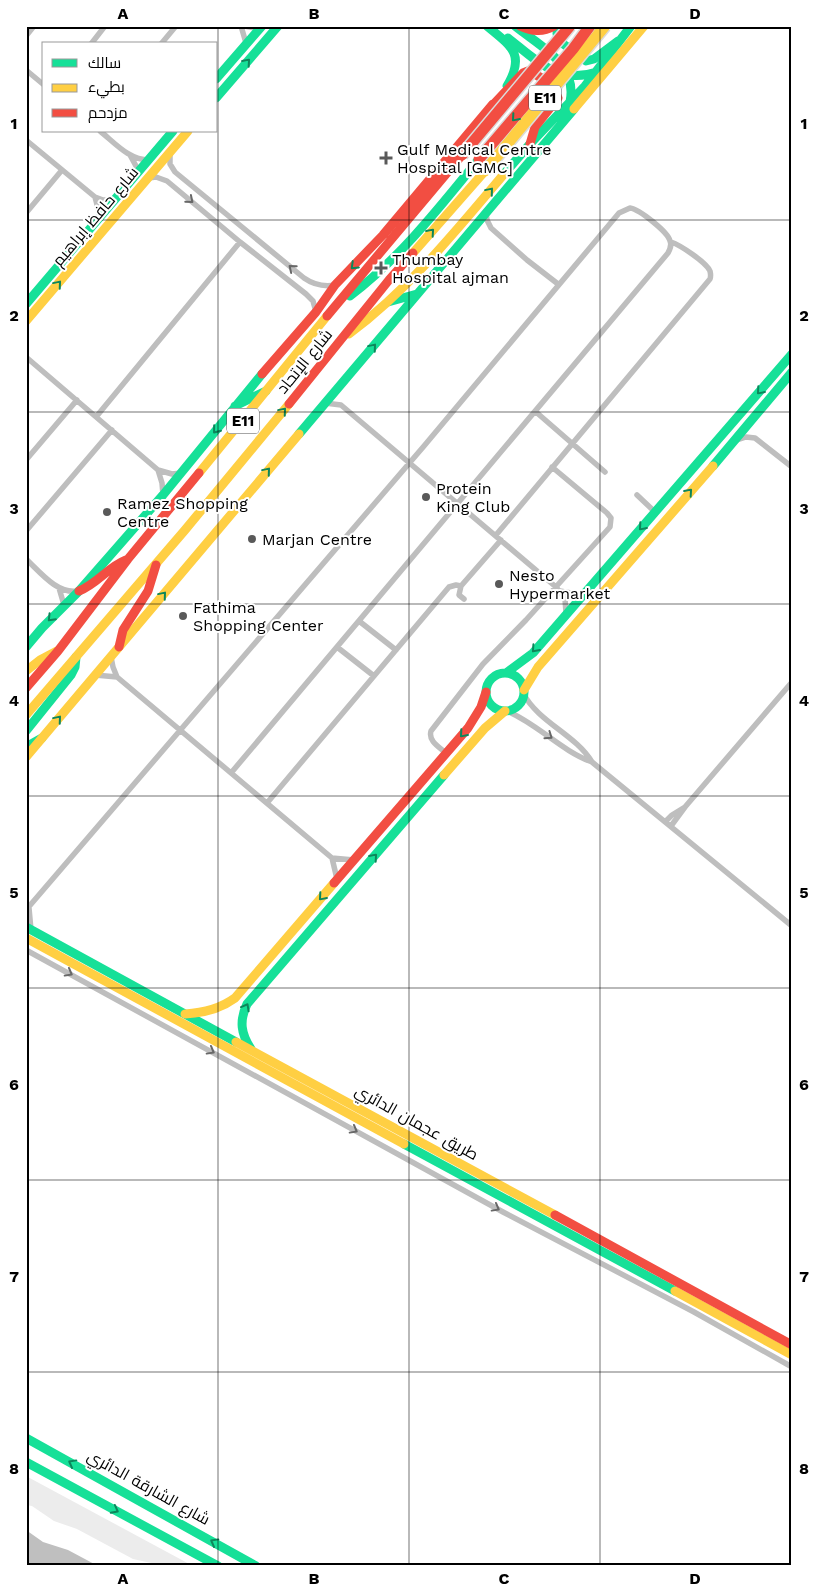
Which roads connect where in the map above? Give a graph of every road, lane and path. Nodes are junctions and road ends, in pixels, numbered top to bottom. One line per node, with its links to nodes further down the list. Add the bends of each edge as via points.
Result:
1 (34, 26): 18 (street)
2 (106, 26): 20 (street)
3 (176, 26): 21 (street)
4 (243, 26): 17 (street); 22 (street)
5 (278, 26): 28 (main road, one-way to 5)
6 (487, 26): 30 (main road, via 511,46 517,62 514,74)
7 (493, 26): 26 (main road, via 553,72)
8 (515, 26): 26 (main road, via 560,62)
9 (520, 26): 10 (main road, via 540,32)
10 (554, 26)
11 (562, 26): 19 (main road, via 557,33 558,40 586,61 593,61)
12 (570, 26): 54 (main road, شارع الإتحاد / E11, bridge)
13 (590, 26): 61 (main road, one-way to 61, bridge, via 390,262)
14 (605, 26): 65 (main road, شارع الإتحاد / E11, one-way to 14, bridge)
15 (631, 26): 19 (main road)
16 (644, 26): 46 (main road)
17 (261, 28): 22 (main road)
18 (26, 36)
19 (619, 41): 24 (main road)
20 (93, 42)
21 (164, 42)
22 (246, 42): 25 (main road)
23 (26, 70): 27 (street)
24 (597, 72): 26 (main road); 29 (main road)
25 (218, 77)
26 (570, 77): 29 (main road)
27 (42, 83)
28 (218, 96)
29 (570, 102): 35 (main road)
30 (490, 109): 35 (main road, via 522,73 534,73 558,98 536,127); 49 (main road)
31 (101, 132): 37 (street)
32 (172, 132): 38 (main road, شارع حافظ إبراهيم)
33 (187, 132): 36 (main road, شارع حافظ إبراهيم)
34 (26, 140): 39 (street)
35 (530, 144): 60 (main road, one-way to 35, via 443,246)
36 (170, 152): 41 (street, via 170,164); 42 (main road, شارع حافظ إبراهيم)
37 (130, 156): 38 (street); 40 (street)
38 (149, 160): 40 (main road, شارع حافظ إبراهيم)
39 (62, 170): 44 (street); 47 (street)
40 (137, 174): 45 (main road, شارع حافظ إبراهيم)
41 (180, 176): 43 (street, via 174,179); 55 (street, one-way to 41)
42 (149, 178): 43 (street, via 160,178); 64 (main road, شارع حافظ إبراهيم, one-way to 42)
43 (172, 186): 52 (street, one-way to 52)
44 (95, 196): 45 (street, via 107,201); 48 (street)
45 (115, 200): 48 (main road, شارع حافظ إبراهيم)
46 (486, 212): 50 (main road); 51 (street)
47 (26, 213)
48 (100, 217): 62 (main road, شارع حافظ إبراهيم)
49 (394, 222): 54 (main road); 57 (main road, one-way to 57)
50 (474, 226): 51 (street); 59 (main road)
51 (490, 228): 56 (street)
52 (240, 242): 58 (street); 76 (street)
53 (671, 242): 56 (street, via 638,210 626,209); 75 (street, via 668,253); 79 (street, via 684,248 708,269 710,279)
54 (384, 248): 61 (main road, شارع الإتحاد / E11)
55 (304, 278): 57 (street, via 316,285); 58 (street, via 304,283)
56 (558, 284): 81 (street)
57 (335, 285): 63 (main road)
58 (296, 286): 63 (street, via 313,301)
59 (417, 294): 60 (main road); 69 (main road, one-way to 59)
60 (388, 302): 65 (main road)
61 (340, 303): 70 (main road, شارع الإتحاد / E11)
62 (26, 304)
63 (316, 312): 74 (main road)
64 (26, 321)
65 (345, 336): 95 (main road, شارع الإتحاد / E11, one-way to 65)
66 (792, 354): 90 (main road, one-way to 90)
67 (26, 357): 71 (street)
68 (792, 372): 78 (main road)
69 (337, 388): 72 (main road); 73 (street)
70 (269, 389): 74 (main road); 94 (main road, شارع الإتحاد / E11)
71 (77, 400): 76 (street); 80 (street)
72 (325, 403): 73 (street); 105 (main road, one-way to 72)
73 (341, 405): 81 (street)
74 (235, 406): 86 (main road, one-way to 86)
75 (536, 412): 79 (street); 89 (street)
76 (96, 417): 77 (street)
77 (112, 430): 84 (street); 91 (street)
78 (735, 441): 83 (street, via 746,436 755,438); 120 (main road, one-way to 78, via 538,667)
79 (572, 444): 82 (street); 85 (street)
80 (26, 460)
81 (410, 462): 89 (street); 124 (street)
82 (552, 467): 92 (street); 98 (street, via 608,513 611,521 609,529)
83 (792, 467)
84 (158, 470): 86 (street); 87 (street)
85 (605, 472)
86 (181, 473): 87 (main road)
87 (162, 495): 99 (main road)
88 (637, 495): 90 (street)
89 (459, 504): 92 (street); 104 (street)
90 (655, 512): 100 (main road, one-way to 100)
91 (26, 531)
92 (498, 538): 96 (street); 98 (street)
93 (26, 559): 97 (street)
94 (128, 559): 99 (main road); 109 (main road, شارع الإتحاد / E11)
95 (156, 563): 105 (main road, via 148,591 125,625); 111 (main road, شارع الإتحاد / E11)
96 (461, 586): 101 (street, via 459,595); 108 (street, via 449,587)
97 (59, 588): 99 (street); 102 (street)
98 (558, 589): 100 (street); 103 (street, via 564,599); 127 (street, via 483,664 431,730 431,739)
99 (79, 591): 102 (main road)
100 (582, 595): 103 (main road)
101 (464, 599)
102 (64, 605): 107 (main road, one-way to 107)
103 (566, 614): 113 (main road, one-way to 113, via 533,653)
104 (359, 621): 106 (street); 108 (street)
105 (119, 647): 110 (main road)
106 (337, 647): 115 (street); 130 (street)
107 (26, 648)
108 (396, 650): 115 (street)
109 (58, 651): 112 (main road); 118 (main road, شارع الإتحاد / E11)
110 (111, 656): 114 (main road); 116 (street)
111 (76, 657): 122 (main road, شارع الإتحاد / E11); 123 (main road, via 71,675)
112 (26, 672)
113 (506, 673): 119 (main road, via 490,680); 120 (main road, via 518,679)
114 (95, 675): 116 (street); 125 (main road, one-way to 114)
115 (374, 676): 131 (street)
116 (117, 678): 124 (street)
117 (792, 682): 132 (street)
118 (26, 688)
119 (486, 692): 121 (main road, via 490,704 497,710); 127 (main road, one-way to 127, via 473,722)
120 (524, 692): 121 (main road, via 517,706); 129 (street, via 535,710 580,747)
121 (506, 711): 129 (street, one-way to 129); 143 (main road, one-way to 121, via 485,728)
122 (26, 715)
123 (26, 731)
124 (181, 731): 130 (street); 138 (street)
125 (42, 738): 126 (main road); 128 (main road)
126 (26, 747)
127 (446, 753): 136 (main road)
128 (26, 757)
129 (592, 762): 133 (street)
130 (231, 773): 131 (street)
131 (267, 803): 135 (street)
132 (684, 807): 133 (street); 134 (street)
133 (666, 821): 134 (street)
134 (671, 826): 140 (street)
135 (332, 858): 136 (street); 137 (street)
136 (354, 860): 137 (main road)
137 (337, 879): 139 (main road, one-way to 139)
138 (27, 909): 141 (street)
139 (299, 923): 143 (main road, via 288,942 287,948); 144 (main road, via 230,1002 212,1011)
140 (792, 926)
141 (28, 932): 144 (main road, طريق عجمان الدائري); 147 (main road, طريق عجمان الدائري)
142 (26, 950): 148 (street, one-way to 148)
143 (291, 953): 145 (main road, one-way to 143, via 241,1030 244,1009)
144 (184, 1014): 145 (main road, طريق عجمان الدائري)
145 (253, 1052): 146 (main road, طريق عجمان الدائري)
146 (792, 1345)
147 (792, 1355)
148 (792, 1368)
149 (26, 1438): 152 (main road, شارع الشارقة الدائري, one-way to 149)
150 (26, 1462): 151 (main road, one-way to 151)
151 (218, 1566)
152 (256, 1566)

